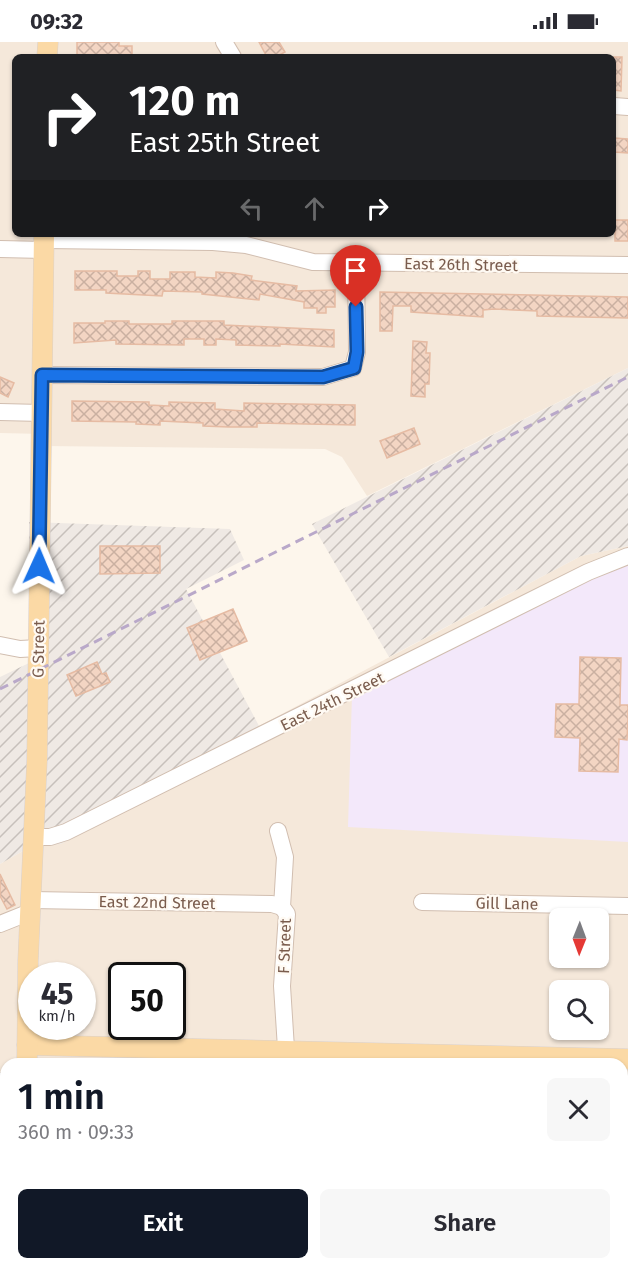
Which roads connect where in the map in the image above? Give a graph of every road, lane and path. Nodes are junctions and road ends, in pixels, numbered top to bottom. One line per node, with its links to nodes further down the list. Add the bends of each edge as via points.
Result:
1 (44, 241): 2 (street, East 26th Street); 3 (street, East 26th Street, via 213,242 246,245 313,262); 5 (main road, G Street)
2 (0, 249)
3 (356, 262): 4 (street, East 26th Street); 5 (street, via 354,368 323,377)
4 (628, 265)
5 (42, 375): 7 (main road, G Street)
6 (0, 412): 7 (street)
7 (42, 413): 10 (main road, G Street)
8 (628, 556): 12 (street, East 24th Street, via 588,572 66,832)
9 (0, 645): 10 (street)
10 (38, 648): 12 (main road, G Street)
11 (278, 831): 16 (street, F Street, via 285,856)
12 (34, 837): 14 (main road, G Street)
13 (422, 902): 15 (street, Gill Lane)
14 (31, 906): 16 (street, East 22nd Street); 17 (street); 18 (main road, G Street)
15 (628, 906)
16 (282, 907): 19 (street, F Street, via 287,914 282,986)
17 (0, 924)
18 (27, 1054): 19 (main road)
19 (287, 1057): 20 (main road)
20 (360, 1058)

